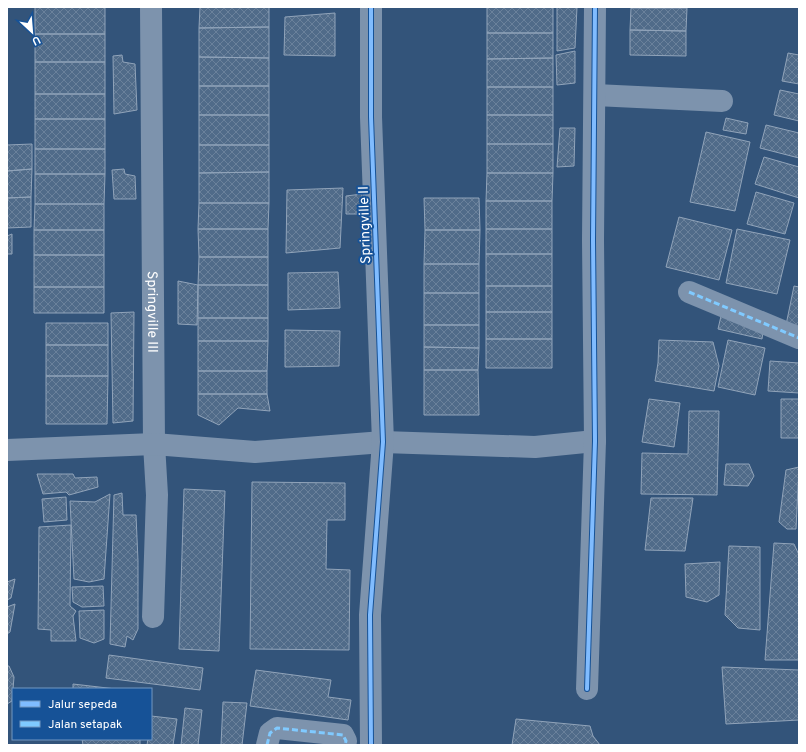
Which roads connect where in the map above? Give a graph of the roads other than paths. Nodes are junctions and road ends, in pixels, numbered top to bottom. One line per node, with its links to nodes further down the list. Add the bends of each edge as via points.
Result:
1 (151, 7): 10 (street, Springville III)
2 (371, 7): 9 (street, Springville II, via 371,117)
3 (595, 7): 4 (street)
4 (595, 95): 5 (street); 8 (street)
5 (722, 101)
6 (689, 292): 7 (street)
7 (799, 338)
8 (595, 441): 9 (street, via 535,447); 13 (street)
9 (383, 442): 10 (street, via 255,452); 16 (street, Springville II, via 370,615)
10 (154, 444): 11 (street); 12 (street, Springville III, via 157,495)
11 (7, 450)
12 (153, 617)
13 (587, 689)
14 (267, 745): 15 (street, via 270,733 277,728 343,735)
15 (345, 745)
16 (371, 745)

